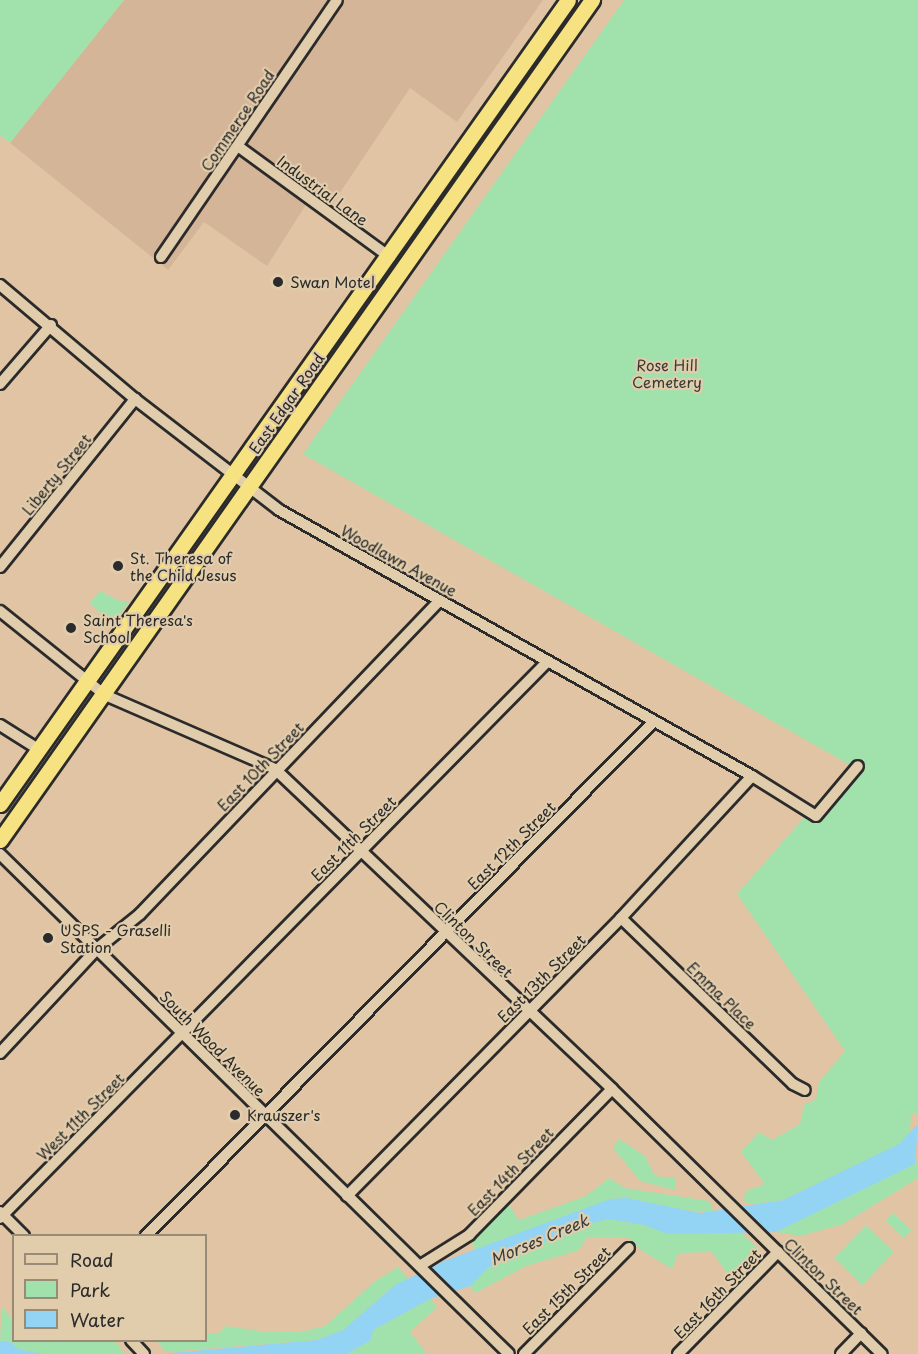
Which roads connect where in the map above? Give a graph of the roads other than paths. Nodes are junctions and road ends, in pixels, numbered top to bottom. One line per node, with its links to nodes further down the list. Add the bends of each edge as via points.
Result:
1 (337, 0): 4 (street, Commerce Road)
2 (568, 0): 6 (highway, East Edgar Road)
3 (592, 0): 12 (highway, East Edgar Road)
4 (239, 147): 5 (street, Commerce Road); 6 (street, Industrial Lane)
5 (161, 257)
6 (390, 257): 11 (highway, East Edgar Road)
7 (0, 285): 8 (street, Woodlawn Avenue)
8 (51, 325): 9 (street); 10 (street, Woodlawn Avenue)
9 (0, 384)
10 (135, 399): 11 (street, Woodlawn Avenue); 13 (street, Liberty Street)
11 (234, 476): 12 (street, Woodlawn Avenue); 17 (highway, East Edgar Road)
12 (251, 488): 14 (street, Woodlawn Avenue, via 280,511); 18 (highway, East Edgar Road)
13 (0, 567)
14 (440, 600): 16 (street, Woodlawn Avenue); 23 (street, East 10th Street)
15 (0, 611): 17 (street, Clinton Street)
16 (547, 662): 19 (street, Woodlawn Avenue); 27 (street, East 11th Street)
17 (88, 682): 18 (street, Clinton Street); 21 (highway, East Edgar Road)
18 (105, 695): 23 (street, Clinton Street); 26 (highway)
19 (652, 723): 24 (street, Woodlawn Avenue); 30 (street, East 12th Street)
20 (0, 725): 21 (street)
21 (38, 749): 25 (highway, East Edgar Road)
22 (858, 766): 24 (street, Woodlawn Avenue, via 816,816)
23 (277, 771): 27 (street, Clinton Street); 31 (street, East 10th Street, via 140,914)
24 (752, 776): 29 (street, East 13th Street)
25 (0, 804)
26 (0, 840)
27 (361, 851): 30 (street, Clinton Street); 33 (street, East 11th Street)
28 (0, 854): 31 (street, South Wood Avenue)
29 (621, 918): 32 (street, East 13th Street); 36 (street, Emma Place, via 793,1084)
30 (446, 932): 32 (street, Clinton Street); 37 (street, East 12th Street)
31 (98, 948): 33 (street, South Wood Avenue); 34 (street, East 10th Street)
32 (528, 1012): 35 (street, Clinton Street); 38 (street, East 13th Street)
33 (181, 1034): 37 (street, South Wood Avenue); 39 (street, West 11th Street)
34 (0, 1053)
35 (612, 1089): 43 (street, Clinton Street); 44 (street, East 14th Street, via 469,1235)
36 (805, 1090)
37 (265, 1116): 38 (street, South Wood Avenue); 41 (street, East 12th Street)
38 (347, 1196): 44 (street, South Wood Avenue)
39 (1, 1215): 40 (street)
40 (22, 1234)
41 (149, 1234)
42 (629, 1248): 49 (street, East 15th Street)
43 (778, 1252): 45 (street, Clinton Street); 50 (street, East 16th Street)
44 (422, 1267): 48 (street, South Wood Avenue)
45 (861, 1333): 51 (street); 52 (street, Clinton Street)
46 (132, 1342): 47 (street)
47 (143, 1353)
48 (509, 1354)
49 (524, 1354)
50 (678, 1354)
51 (841, 1354)
52 (882, 1354)

